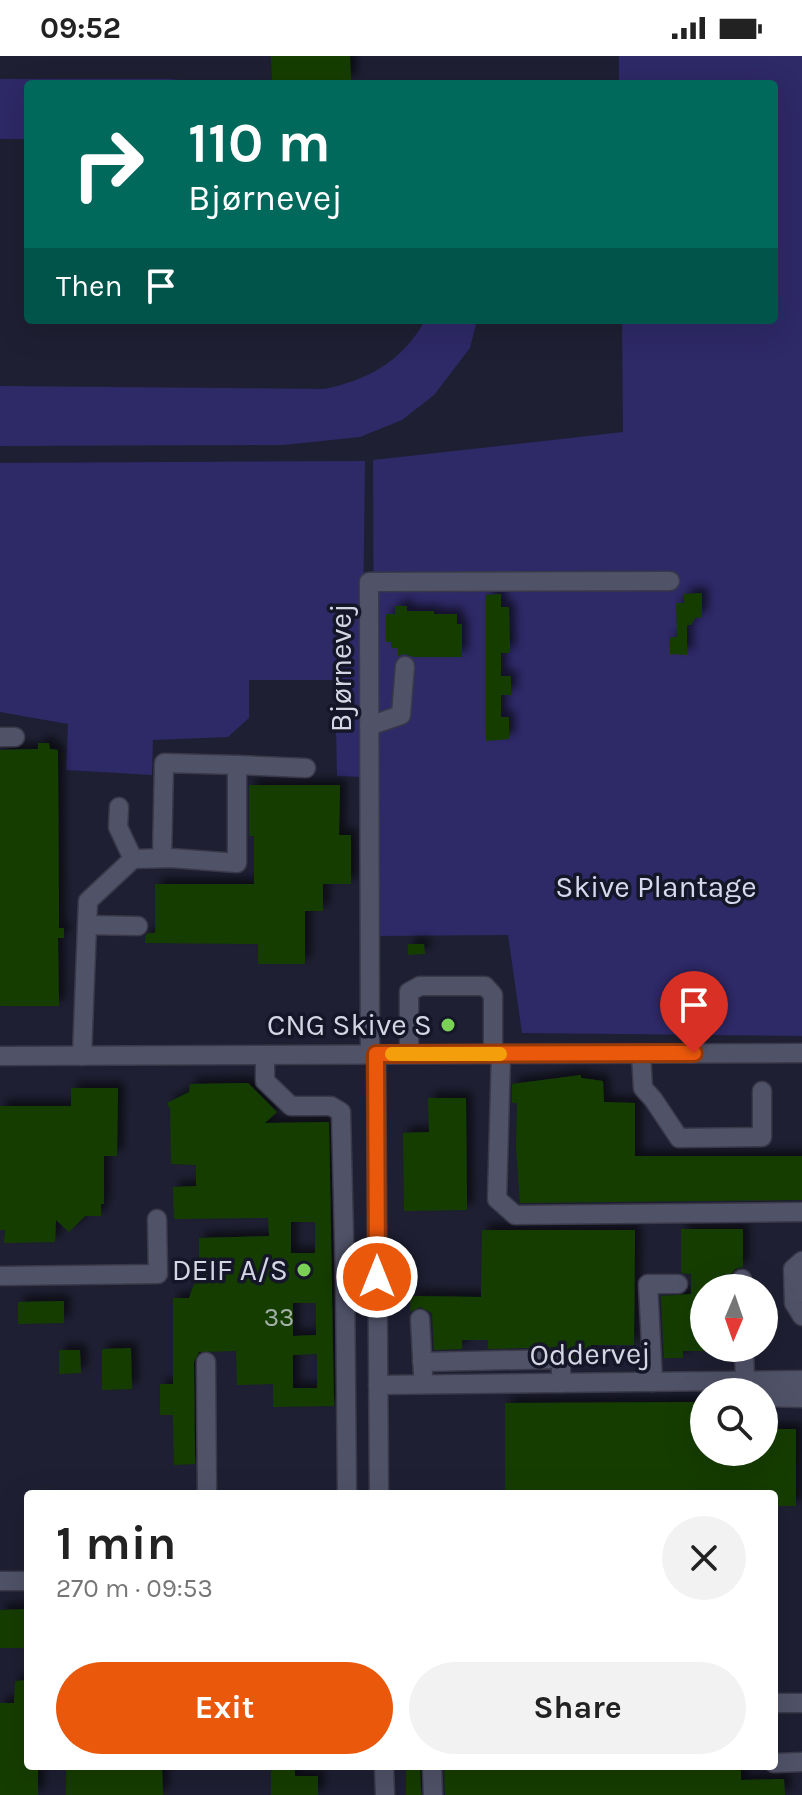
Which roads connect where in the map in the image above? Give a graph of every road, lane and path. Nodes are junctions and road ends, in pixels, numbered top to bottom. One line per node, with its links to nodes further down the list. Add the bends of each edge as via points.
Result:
1 (670, 581): 3 (street, Bjørnevej, via 369,582)
2 (405, 666): 3 (street, via 401,715)
3 (369, 726): 12 (street, Bjørnevej)
4 (237, 765): 5 (street); 7 (street, via 164,763); 7 (street, via 237,863)
5 (306, 768)
6 (119, 807): 8 (street, via 118,827)
7 (162, 858): 8 (street)
8 (133, 859): 9 (street, via 88,901)
9 (87, 925): 10 (street); 18 (street)
10 (138, 926)
11 (802, 1053): 15 (street)
12 (373, 1054): 13 (street); 16 (street); 24 (street, Bjørnevej)
13 (409, 1054): 14 (street); 14 (street, via 409,992 420,986 485,986 493,995)
14 (497, 1054): 15 (street); 20 (street, via 497,1199 515,1215)
15 (641, 1054): 19 (street, via 643,1088 679,1138 762,1137)
16 (265, 1055): 18 (street); 25 (street, via 265,1081 291,1106 331,1106 341,1112)
17 (0, 1056): 18 (street)
18 (82, 1056)
19 (762, 1091)
20 (802, 1212)
21 (157, 1219): 23 (street, via 158,1274)
22 (802, 1261): 27 (street, via 793,1269 794,1303)
23 (0, 1276)
24 (377, 1277): 25 (street); 37 (street, Bjørnevej)
25 (345, 1278): 41 (street)
26 (678, 1284): 32 (street, via 648,1284)
27 (802, 1316)
28 (420, 1319): 30 (street)
29 (206, 1362): 40 (street)
30 (422, 1362): 34 (street, via 561,1359); 36 (street)
31 (802, 1380): 33 (street, Oddervej)
32 (653, 1382): 34 (street, Oddervej); 35 (street, Oddervej)
33 (778, 1382)
34 (561, 1383): 36 (street, Oddervej)
35 (690, 1383)
36 (423, 1384): 37 (street, Oddervej)
37 (378, 1385): 42 (street, Bjørnevej)
38 (778, 1397): 39 (street)
39 (802, 1398)
40 (207, 1490)
41 (347, 1490)
42 (379, 1490)
43 (0, 1581): 44 (street)
44 (24, 1581)
45 (778, 1703): 46 (street)
46 (802, 1703)
47 (802, 1762): 48 (street)
48 (778, 1763)
49 (384, 1770): 51 (street)
50 (432, 1770): 52 (street)
51 (385, 1795)
52 (433, 1795)

